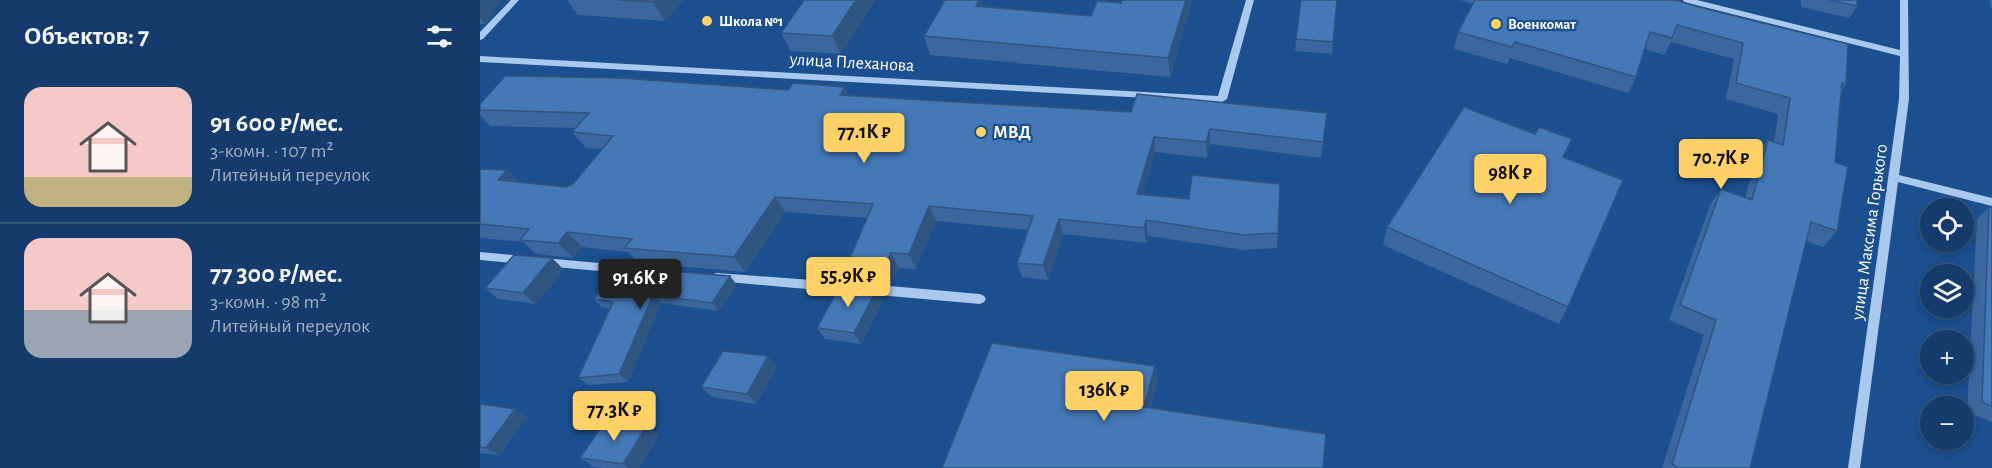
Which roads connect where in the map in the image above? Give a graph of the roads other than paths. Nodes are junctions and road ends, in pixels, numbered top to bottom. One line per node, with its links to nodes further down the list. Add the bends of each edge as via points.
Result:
1 (515, 0): 5 (street)
2 (1250, 0): 7 (street, улица Плеханова, via 1222,99)
3 (1688, 0): 6 (street)
4 (1904, 0): 6 (street, улица Максима Горького)
5 (480, 37)
6 (1904, 54): 8 (street, улица Максима Горького, via 1904,99)
7 (480, 58)
8 (1893, 177): 9 (street); 14 (street, улица Максима Горького)
9 (1992, 202)
10 (480, 256): 11 (street)
11 (647, 271)
12 (706, 276): 13 (street)
13 (980, 299)
14 (1854, 468)

